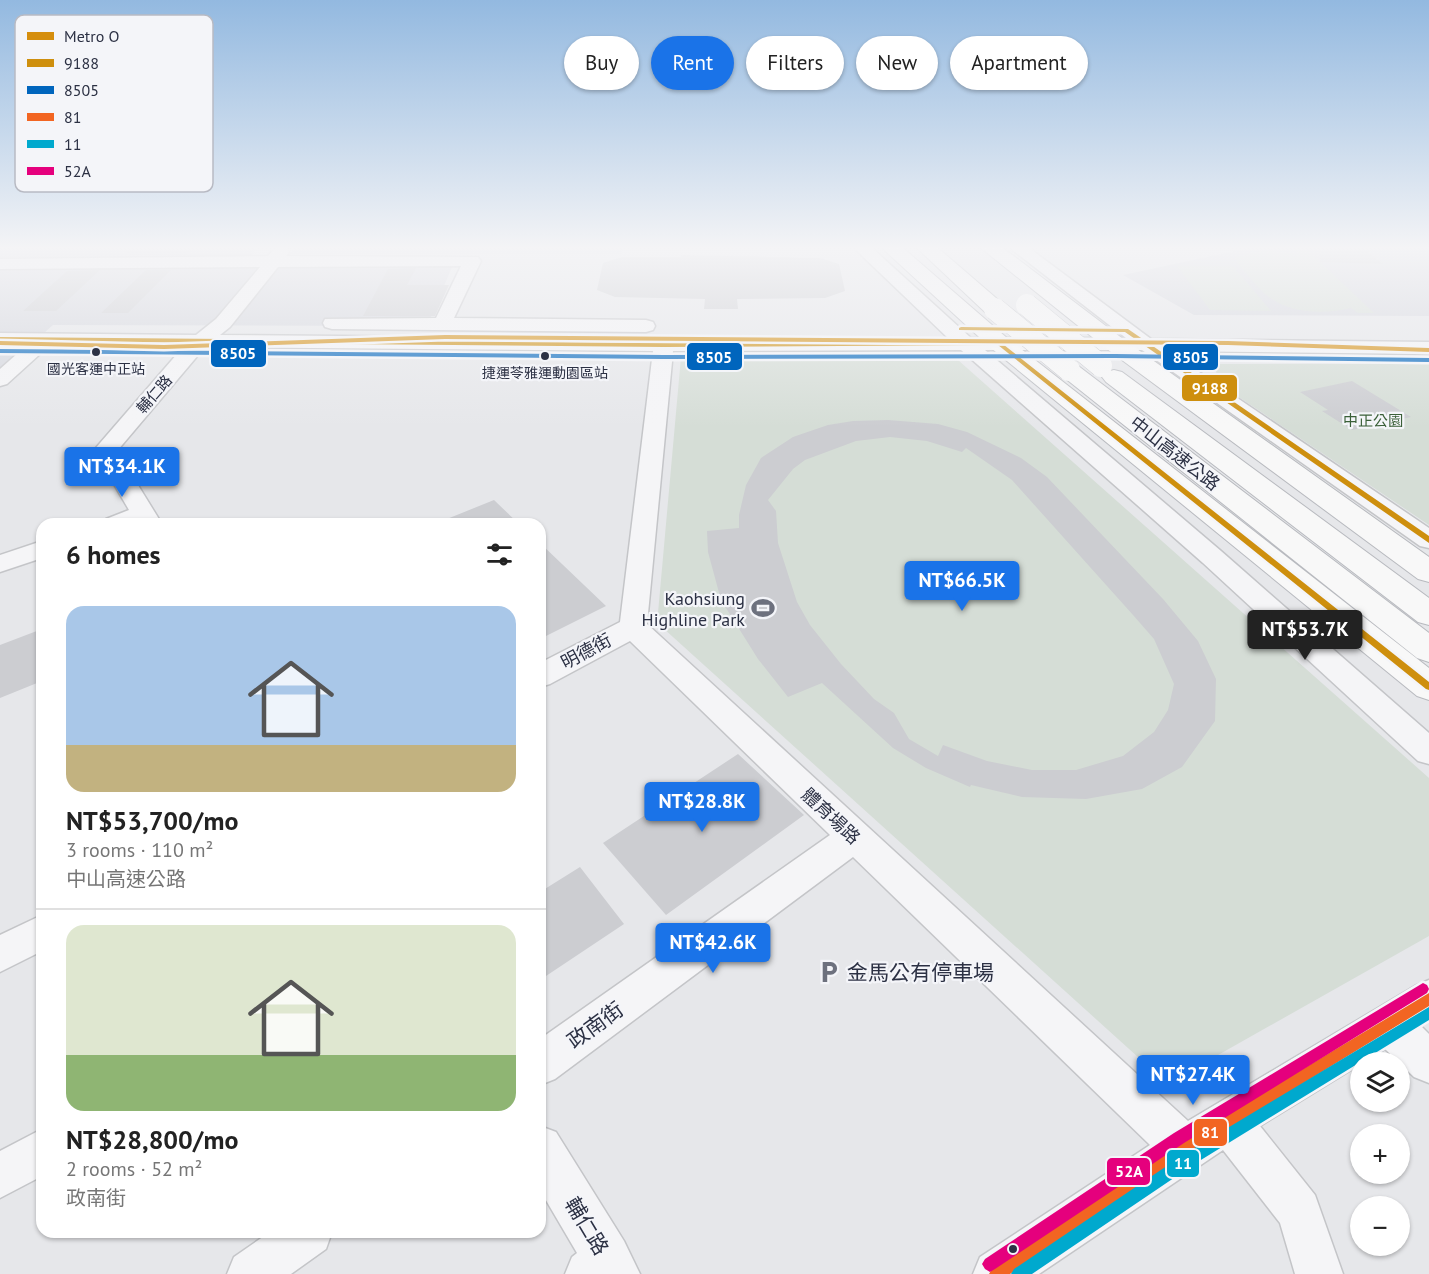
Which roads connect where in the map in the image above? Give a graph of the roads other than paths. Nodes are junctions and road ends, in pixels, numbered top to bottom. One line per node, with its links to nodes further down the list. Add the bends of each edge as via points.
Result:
1 (236, 307): 10 (street, 輔仁路)
2 (450, 307): 13 (street)
3 (938, 307): 15 (street)
4 (947, 307): 15 (highway)
5 (993, 307): 32 (highway, 中山高速公路, bridge)
6 (1039, 307): 19 (highway, 中山高速公路, bridge)
7 (1066, 307): 19 (highway)
8 (1076, 307): 19 (street)
9 (0, 322): 10 (street)
10 (223, 323): 11 (street); 18 (street, 輔仁路)
11 (270, 323)
12 (316, 323): 13 (street)
13 (443, 323): 15 (street)
14 (1429, 330): 19 (street)
15 (974, 336): 19 (street); 20 (street); 27 (street); 34 (highway)
16 (0, 339): 17 (street)
17 (45, 339): 18 (street); 23 (street)
18 (199, 342): 20 (street); 24 (street, 輔仁路, via 105,450)
19 (1110, 342): 21 (street); 29 (highway); 30 (highway, 中山高速公路)
20 (664, 345): 31 (street)
21 (1147, 345): 22 (street); 25 (street)
22 (1429, 348)
23 (0, 380)
24 (147, 518)
25 (1429, 540)
26 (36, 551): 28 (street)
27 (1212, 557): 35 (street); 36 (street)
28 (0, 564)
29 (1429, 572)
30 (1429, 614)
31 (633, 627): 33 (street, 明德街); 37 (street, 體育場路)
32 (1429, 650)
33 (546, 673)
34 (1429, 687)
35 (1429, 725)
36 (1429, 752)
37 (854, 837): 42 (street, 政南街); 45 (street, 體育場路)
38 (36, 935): 39 (street)
39 (0, 954)
40 (1429, 999): 41 (street)
41 (1389, 1024): 43 (street); 44 (street)
42 (546, 1060)
43 (1429, 1062)
44 (1228, 1121): 45 (street); 53 (street, via 1299,1210)
45 (1185, 1148): 52 (street)
46 (36, 1155): 48 (street)
47 (546, 1159): 50 (street, 輔仁路)
48 (0, 1176)
49 (301, 1238): 51 (street)
50 (604, 1269)
51 (251, 1274)
52 (997, 1274)
53 (1319, 1274)

